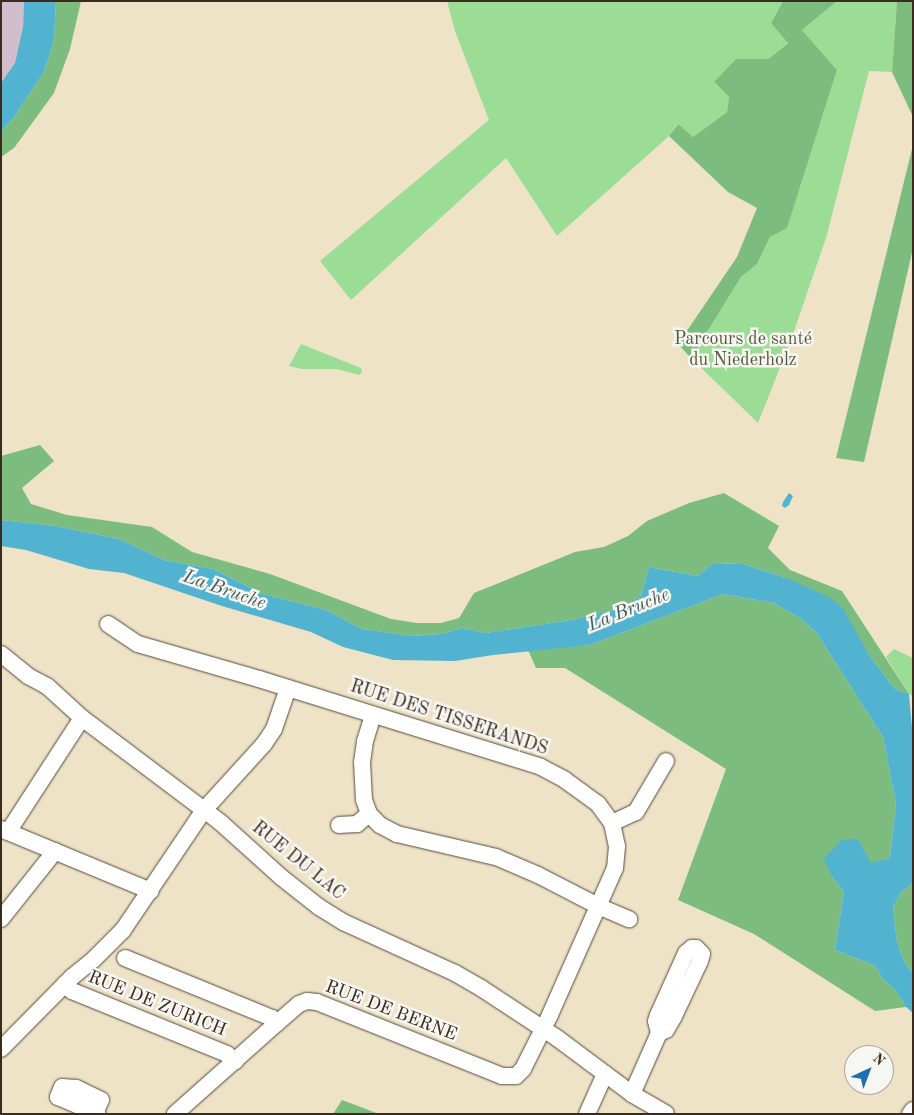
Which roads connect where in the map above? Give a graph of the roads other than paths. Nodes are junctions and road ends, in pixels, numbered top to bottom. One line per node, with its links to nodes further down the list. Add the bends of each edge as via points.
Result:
1 (108, 624): 3 (street, RUE DES TISSERANDS, via 138,644)
2 (1, 654): 5 (street, RUE DU LAC, via 47,686)
3 (288, 688): 4 (street, RUE DES TISSERANDS); 7 (street, via 274,729 264,744)
4 (373, 714): 8 (street, via 362,762 364,800); 9 (street, RUE DES TISSERANDS, via 541,767 584,791)
5 (82, 718): 7 (street, RUE DU LAC); 11 (street)
6 (666, 761): 9 (street, via 636,812)
7 (204, 810): 13 (street); 20 (street, RUE DU LAC, via 319,907 343,922 463,977)
8 (369, 814): 10 (street, via 357,824); 14 (street, via 380,826 397,834 496,857)
9 (612, 824): 14 (street, RUE DES TISSERANDS, via 617,846 614,868)
10 (339, 825)
11 (5, 830): 12 (street)
12 (55, 851): 13 (street); 15 (street)
13 (151, 891): 18 (street, via 123,930)
14 (598, 906): 16 (street); 20 (street, RUE DES TISSERANDS)
15 (4, 910)
16 (629, 919)
17 (125, 958): 19 (street, via 272,1018)
18 (65, 984): 22 (street); 23 (street, RUE DE ZURICH, via 72,991 227,1054)
19 (277, 1023): 20 (street, RUE DE BERNE, via 299,1004 317,1002 510,1077 523,1069); 23 (street, RUE DE BERNE)
20 (544, 1028): 24 (street, RUE DU LAC)
21 (659, 1033): 25 (street)
22 (1, 1049)
23 (234, 1061): 27 (street, RUE DE BERNE)
24 (605, 1074): 25 (street, RUE DU LAC); 28 (street)
25 (632, 1094): 29 (street, RUE DU LAC)
26 (913, 1110): 30 (street)
27 (175, 1114)
28 (587, 1114)
29 (666, 1114)
30 (910, 1114)

